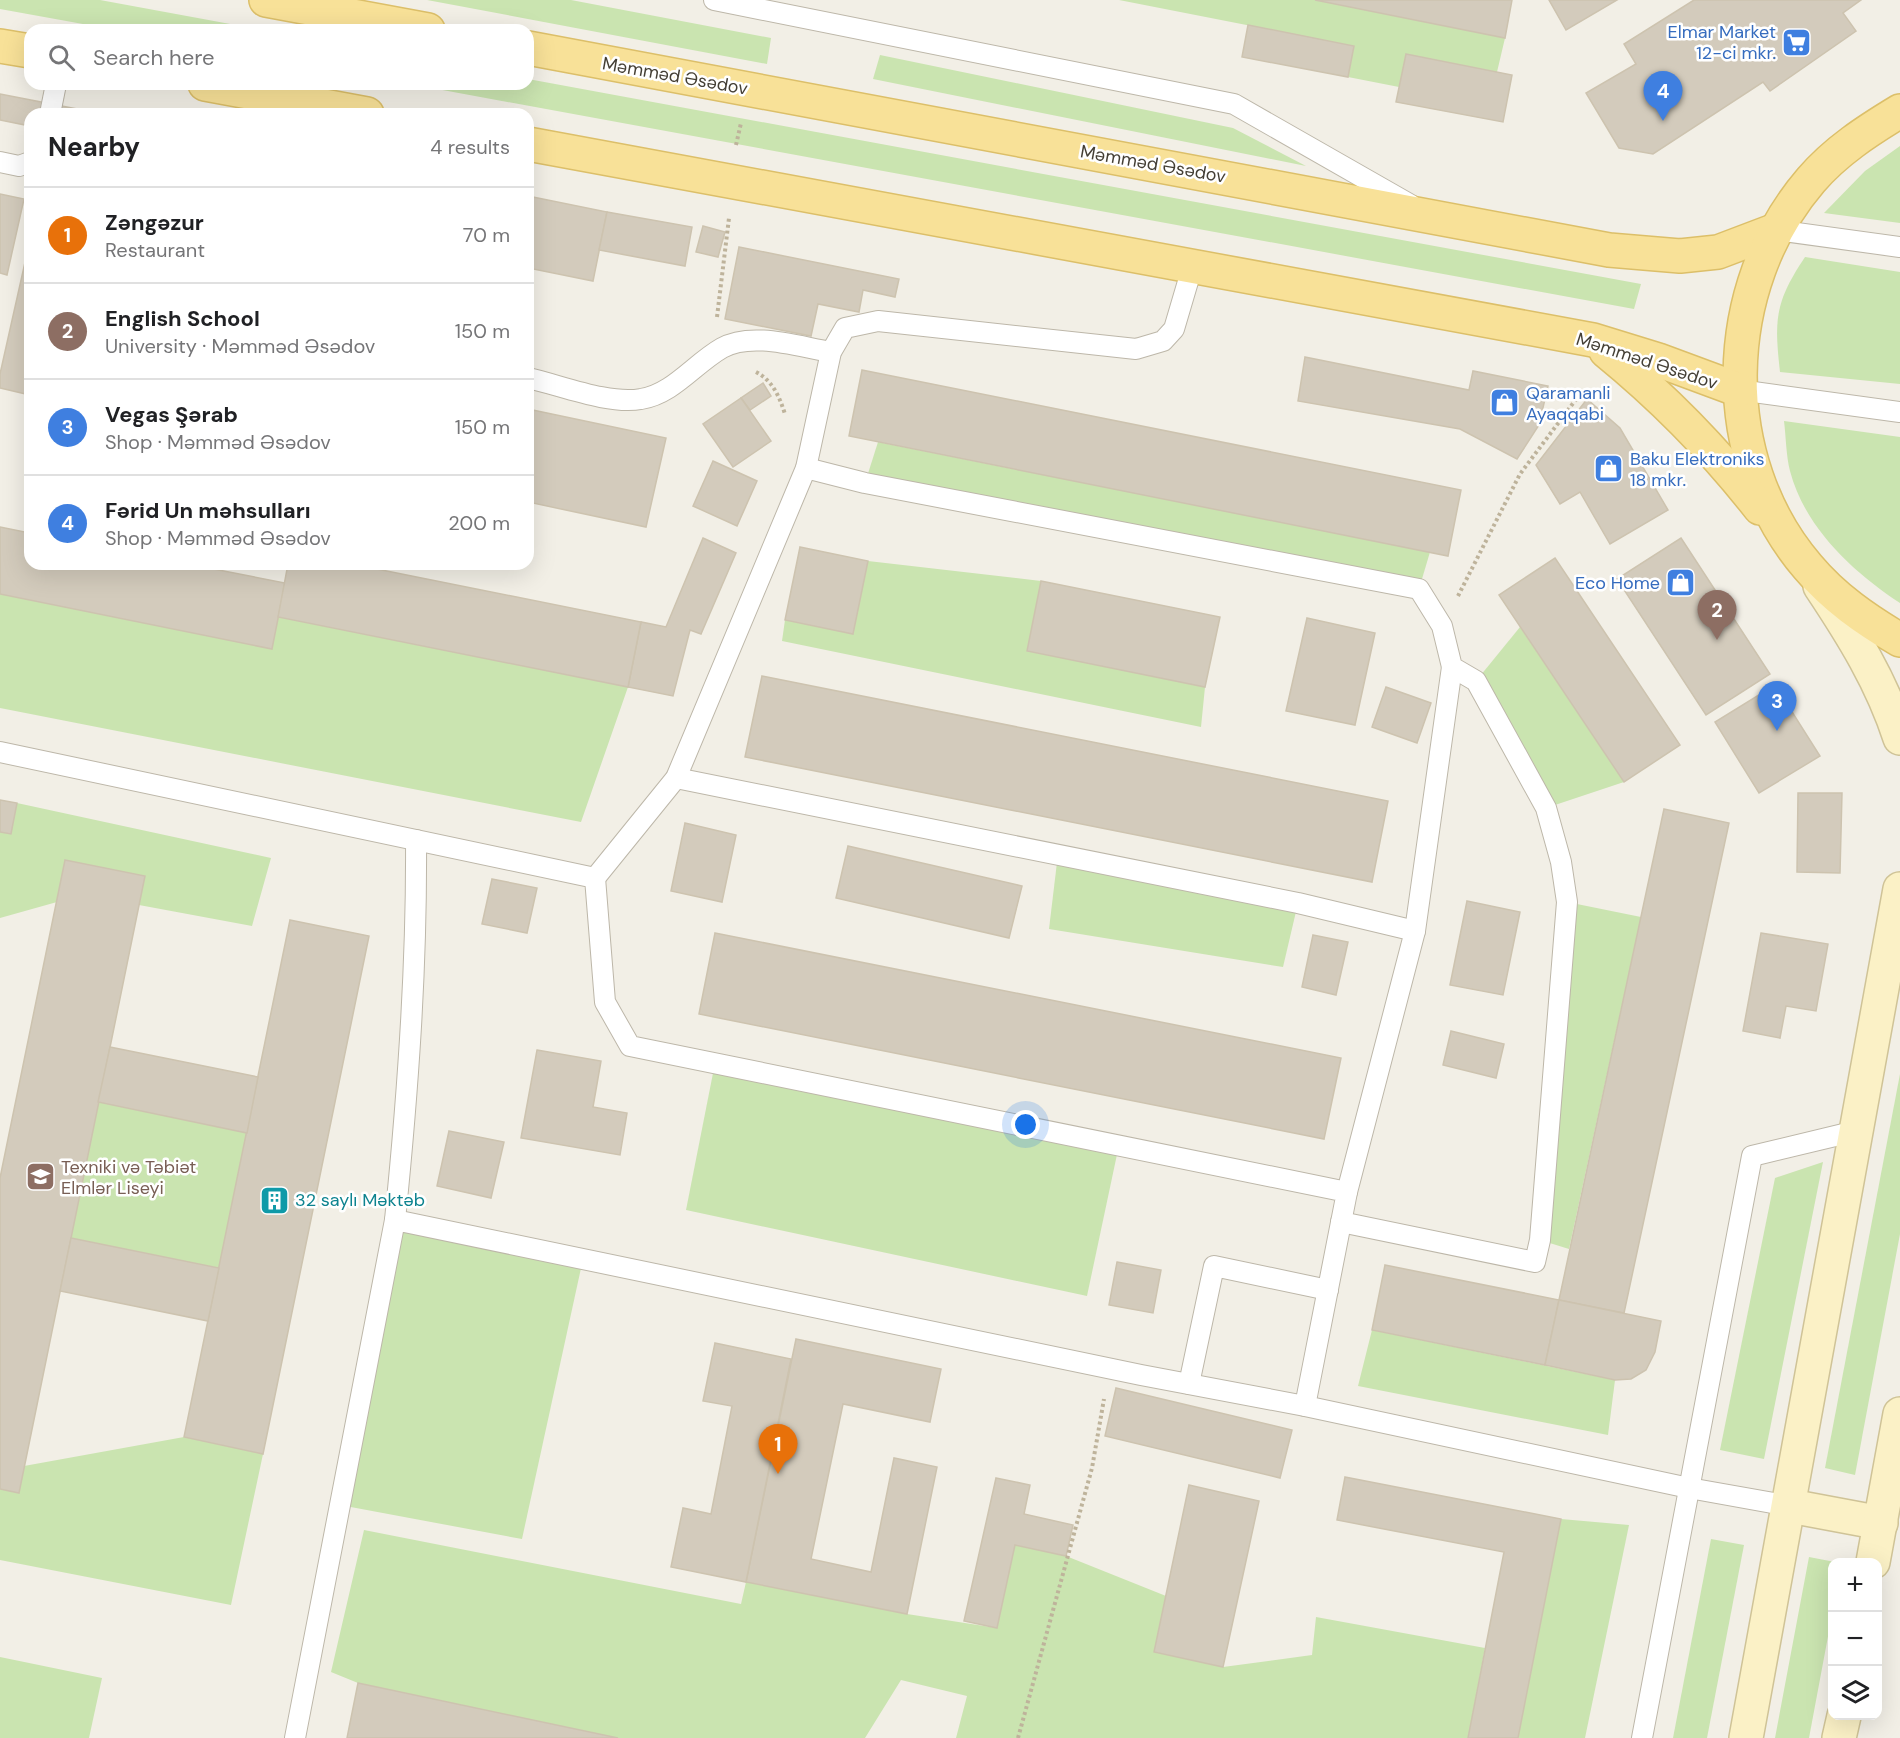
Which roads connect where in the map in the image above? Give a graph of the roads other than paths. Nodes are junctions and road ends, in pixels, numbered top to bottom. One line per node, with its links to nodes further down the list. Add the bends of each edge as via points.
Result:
1 (266, 0): 4 (main road)
2 (714, 0): 3 (lane)
3 (803, 8): 16 (lane, via 1234,104)
4 (396, 24)
5 (0, 46): 7 (main road)
6 (534, 49): 16 (main road, Məmməd Əsədov)
7 (24, 50)
8 (55, 90): 10 (lane)
9 (237, 90): 11 (main road)
10 (51, 108)
11 (335, 108)
12 (1900, 111): 17 (main road, via 1854,139 1811,181)
13 (534, 145): 19 (main road, Məmməd Əsədov)
14 (0, 162): 15 (lane)
15 (24, 164)
16 (1429, 215): 17 (main road, Məmməd Əsədov, via 1648,255 1718,252)
17 (1776, 230): 18 (lane); 23 (main road, via 1754,281 1741,336)
18 (1900, 247)
19 (1192, 268): 20 (main road, Məmməd Əsədov); 21 (lane, via 1174,329 1163,341 1136,349 878,321 845,328)
20 (1593, 340): 23 (main road, Məmməd Əsədov); 26 (main road, via 1707,443)
21 (831, 352): 22 (lane, via 760,341 737,343 723,348 661,393 621,401); 25 (lane)
22 (534, 379)
23 (1739, 390): 24 (lane); 26 (main road, via 1749,454 1772,513)
24 (1900, 412)
25 (806, 468): 28 (lane, via 866,483 1419,589 1442,626); 31 (lane)
26 (1807, 567): 27 (main road, via 1857,615); 29 (main road, via 1864,654)
27 (1900, 640)
28 (1452, 667): 35 (lane); 39 (lane, via 1476,681 1546,808 1561,862 1565,892 1536,1262)
29 (1900, 738)
30 (0, 752): 32 (lane)
31 (676, 778): 33 (lane); 35 (lane, via 1298,903)
32 (416, 840): 33 (lane); 38 (lane, via 410,1076)
33 (595, 878): 37 (lane, via 604,1002 630,1046)
34 (1900, 889): 36 (main road)
35 (1415, 931): 37 (lane)
36 (1856, 1131): 44 (lane, via 1752,1156); 45 (main road)
37 (1347, 1192): 39 (lane)
38 (395, 1221): 41 (lane); 49 (lane)
39 (1341, 1222): 40 (lane)
40 (1328, 1290): 41 (lane, via 1214,1266); 42 (lane)
41 (1189, 1384): 42 (lane)
42 (1305, 1406): 44 (lane)
43 (1900, 1414): 46 (main road)
44 (1689, 1488): 45 (lane); 50 (lane)
45 (1790, 1506): 46 (main road); 51 (main road)
46 (1890, 1525): 47 (main road)
47 (1875, 1558)
48 (1843, 1720): 52 (main road)
49 (295, 1738)
50 (1642, 1738)
51 (1746, 1738)
52 (1839, 1738)

